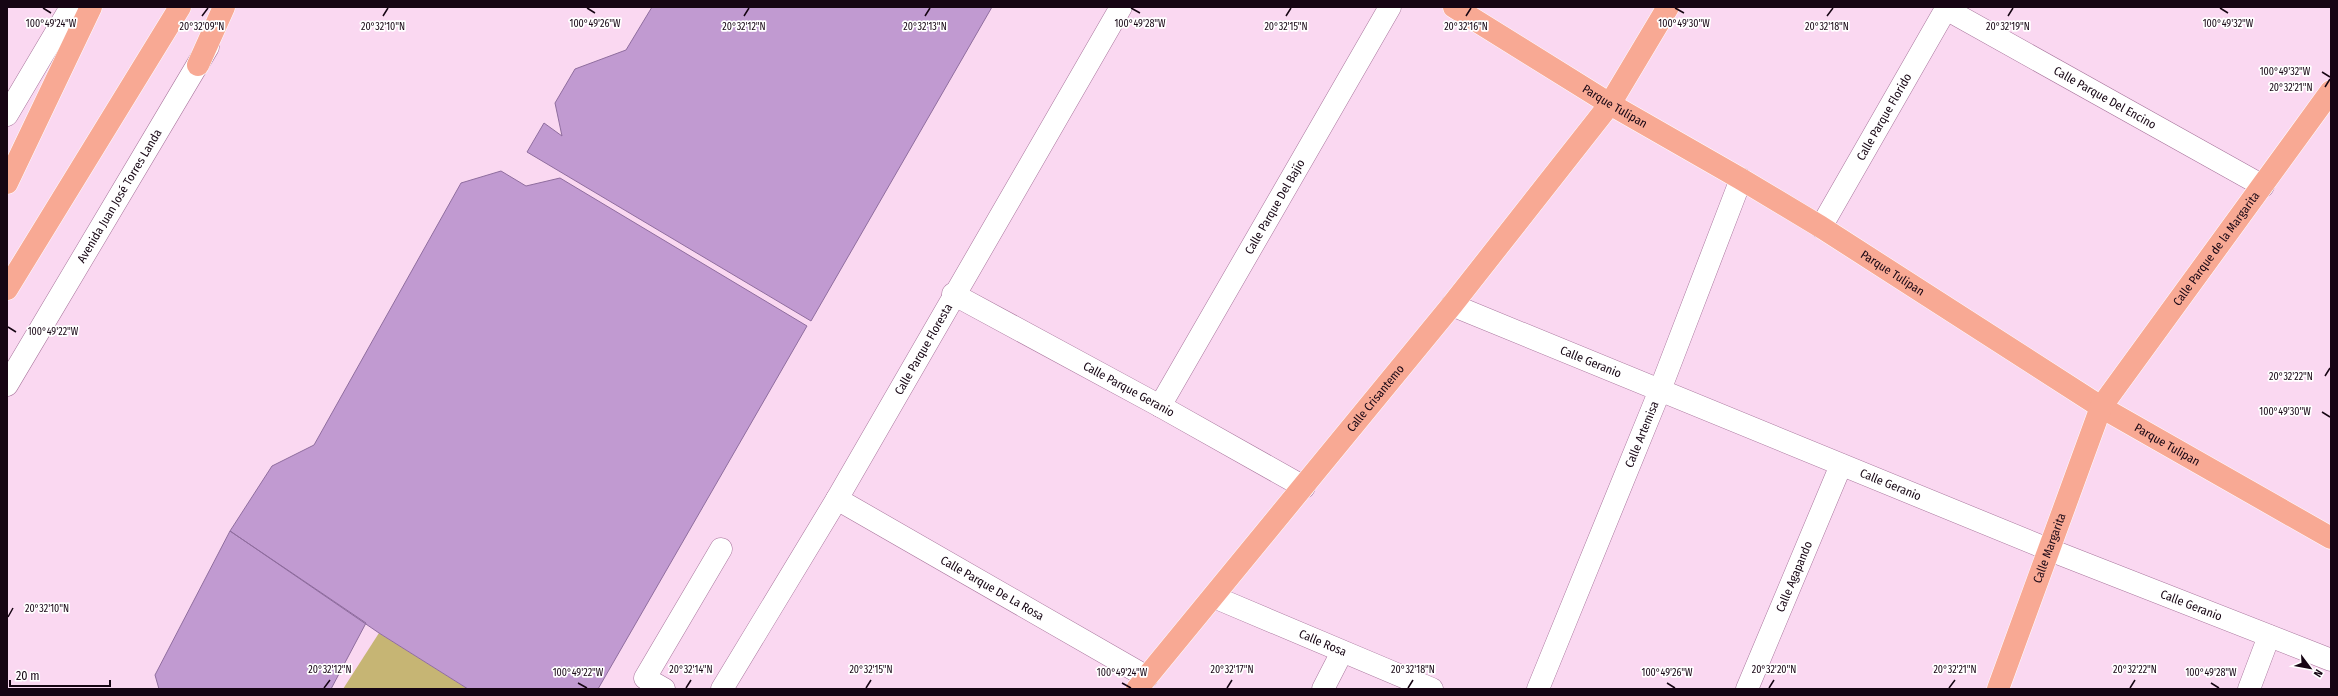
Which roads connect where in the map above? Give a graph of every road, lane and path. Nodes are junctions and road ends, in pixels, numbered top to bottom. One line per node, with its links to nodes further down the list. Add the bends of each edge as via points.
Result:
1 (71, 7): 14 (street)
2 (91, 7): 16 (main road)
3 (180, 7): 19 (main road)
4 (224, 7): 11 (main road)
5 (232, 7): 11 (street, Avenida Juan José Torres Landa)
6 (1121, 7): 20 (street, Calle Parque Floresta)
7 (1390, 7): 24 (street, Calle Parque Del Bajío)
8 (1454, 7): 13 (main road, Parque Tulipan)
9 (1668, 7): 13 (main road, Calle Crisantemo)
10 (1947, 8): 17 (street, Calle Parque Del Encino); 18 (street, Calle Parque Florido)
11 (198, 65): 22 (street, Avenida Juan José Torres Landa)
12 (2331, 91): 17 (main road, Calle Parque de la Margarita)
13 (1610, 104): 15 (main road, Parque Tulipan); 21 (main road, Calle Crisantemo)
14 (7, 115)
15 (1741, 179): 18 (main road, Parque Tulipan); 23 (street, Calle Artemisa)
16 (7, 183)
17 (2263, 186): 25 (main road, Calle Parque de la Margarita)
18 (1821, 227): 25 (main road, Parque Tulipan)
19 (8, 287)
20 (953, 294): 24 (street, Calle Parque Geranio); 28 (street, Calle Parque Floresta)
21 (1452, 305): 23 (street, Calle Geranio); 27 (main road, Calle Crisantemo)
22 (7, 385)
23 (1660, 390): 26 (street, Calle Geranio); 41 (street, Calle Artemisa)
24 (1160, 406): 27 (street, Calle Parque Geranio)
25 (2101, 407): 29 (main road, Parque Tulipan); 31 (main road, Calle Margarita)
26 (1841, 465): 31 (street, Calle Geranio); 42 (street, Calle Agapando)
27 (1304, 487): 32 (main road, Calle Crisantemo)
28 (837, 499): 36 (street, Calle Parque De La Rosa); 38 (street, Calle Parque Floresta)
29 (2331, 538)
30 (721, 549): 37 (street, via 645,678)
31 (2050, 550): 33 (street, Calle Geranio); 43 (main road, Calle Margarita)
32 (1214, 597): 34 (street, Calle Rosa); 36 (main road, Calle Crisantemo)
33 (2269, 636): 35 (street, Calle Geranio); 44 (street)
34 (1342, 652): 39 (street); 40 (street, Calle Rosa)
35 (2331, 660)
36 (1142, 683)
37 (664, 689)
38 (722, 689)
39 (1323, 689)
40 (1432, 689)
41 (1538, 689)
42 (1747, 689)
43 (1998, 689)
44 (2249, 689)

